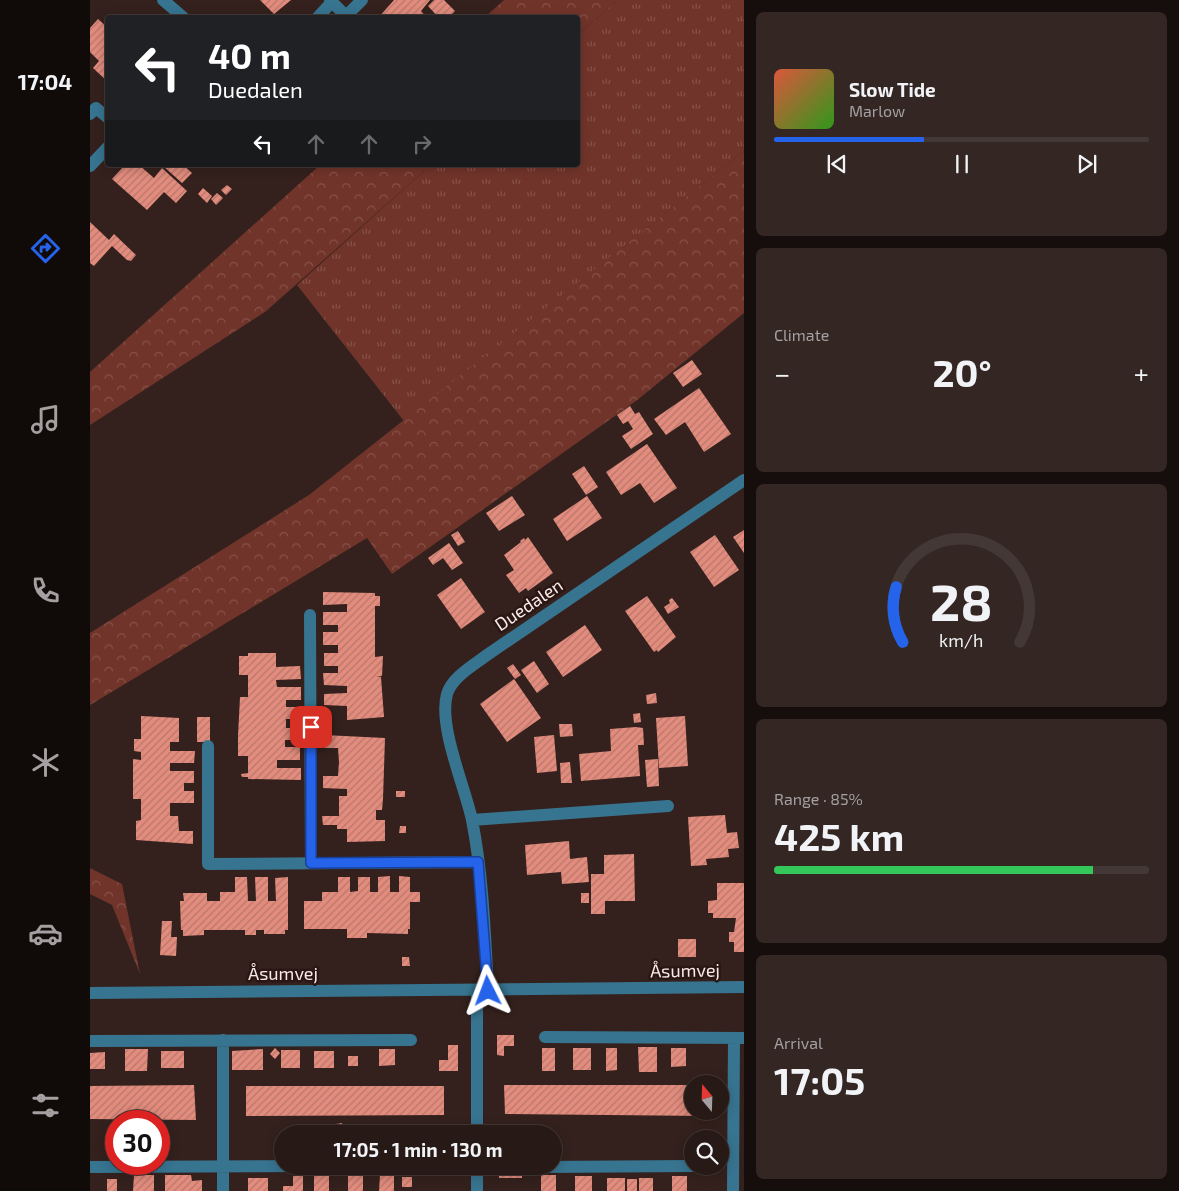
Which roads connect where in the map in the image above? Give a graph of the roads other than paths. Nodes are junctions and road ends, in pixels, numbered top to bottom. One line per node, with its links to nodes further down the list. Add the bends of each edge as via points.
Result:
1 (163, 0): 4 (street)
2 (362, 0): 7 (street)
3 (331, 1): 5 (street); 6 (street)
4 (180, 15)
5 (319, 15)
6 (345, 15)
7 (347, 15)
8 (90, 114): 9 (street, via 96,108)
9 (105, 116)
10 (105, 150): 11 (street)
11 (90, 166)
12 (744, 480): 16 (street, Duedalen, via 456,679 448,692 446,721)
13 (310, 615): 18 (street)
14 (208, 746): 18 (street, via 208,864)
15 (668, 806): 16 (street)
16 (472, 820): 17 (street, Duedalen)
17 (478, 862): 18 (street); 20 (street, Duedalen)
18 (311, 863)
19 (744, 987): 20 (street, Åsumvej)
20 (482, 991): 21 (street, Åsumvej); 27 (street)
21 (90, 993)
22 (545, 1037): 23 (street)
23 (739, 1038): 33 (street)
24 (90, 1040): 25 (street)
25 (223, 1040): 26 (street); 29 (street)
26 (411, 1040)
27 (477, 1125)
28 (90, 1166): 29 (street)
29 (223, 1166): 30 (street); 36 (street)
30 (274, 1166)
31 (684, 1166): 34 (street)
32 (729, 1166): 33 (street)
33 (733, 1166): 38 (street)
34 (562, 1167)
35 (477, 1175): 37 (street)
36 (223, 1191)
37 (477, 1191)
38 (733, 1191)

